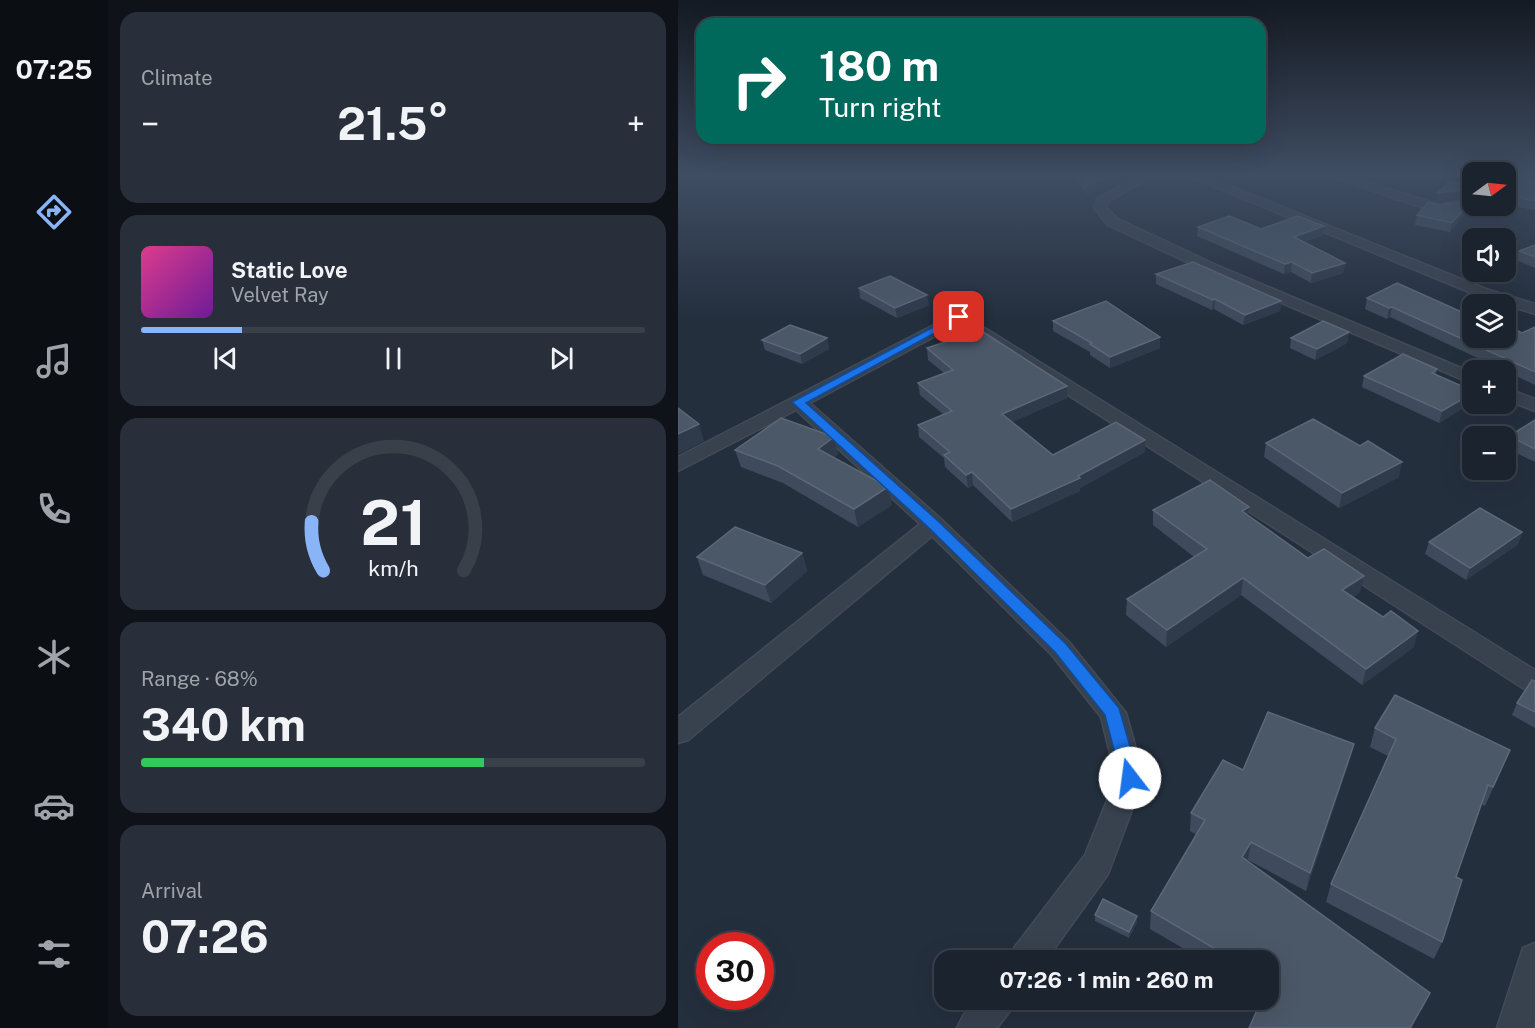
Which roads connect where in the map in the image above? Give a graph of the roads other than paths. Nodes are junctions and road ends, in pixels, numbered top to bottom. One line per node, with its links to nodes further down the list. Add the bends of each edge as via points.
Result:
1 (1113, 222): 4 (street)
2 (1308, 222): 3 (street, via 1481,292)
3 (1535, 309)
4 (1462, 374)
5 (1516, 397): 7 (street)
6 (798, 402): 8 (street); 9 (street); 10 (street, via 959,317)
7 (1535, 405)
8 (678, 465)
9 (933, 524): 11 (street); 12 (street, via 1060,648 1113,712 1130,778 1097,864)
10 (1535, 683)
11 (678, 732)
12 (1033, 950)
13 (1535, 960): 16 (street)
14 (989, 1010): 15 (street)
15 (975, 1028)
16 (1515, 1028)

